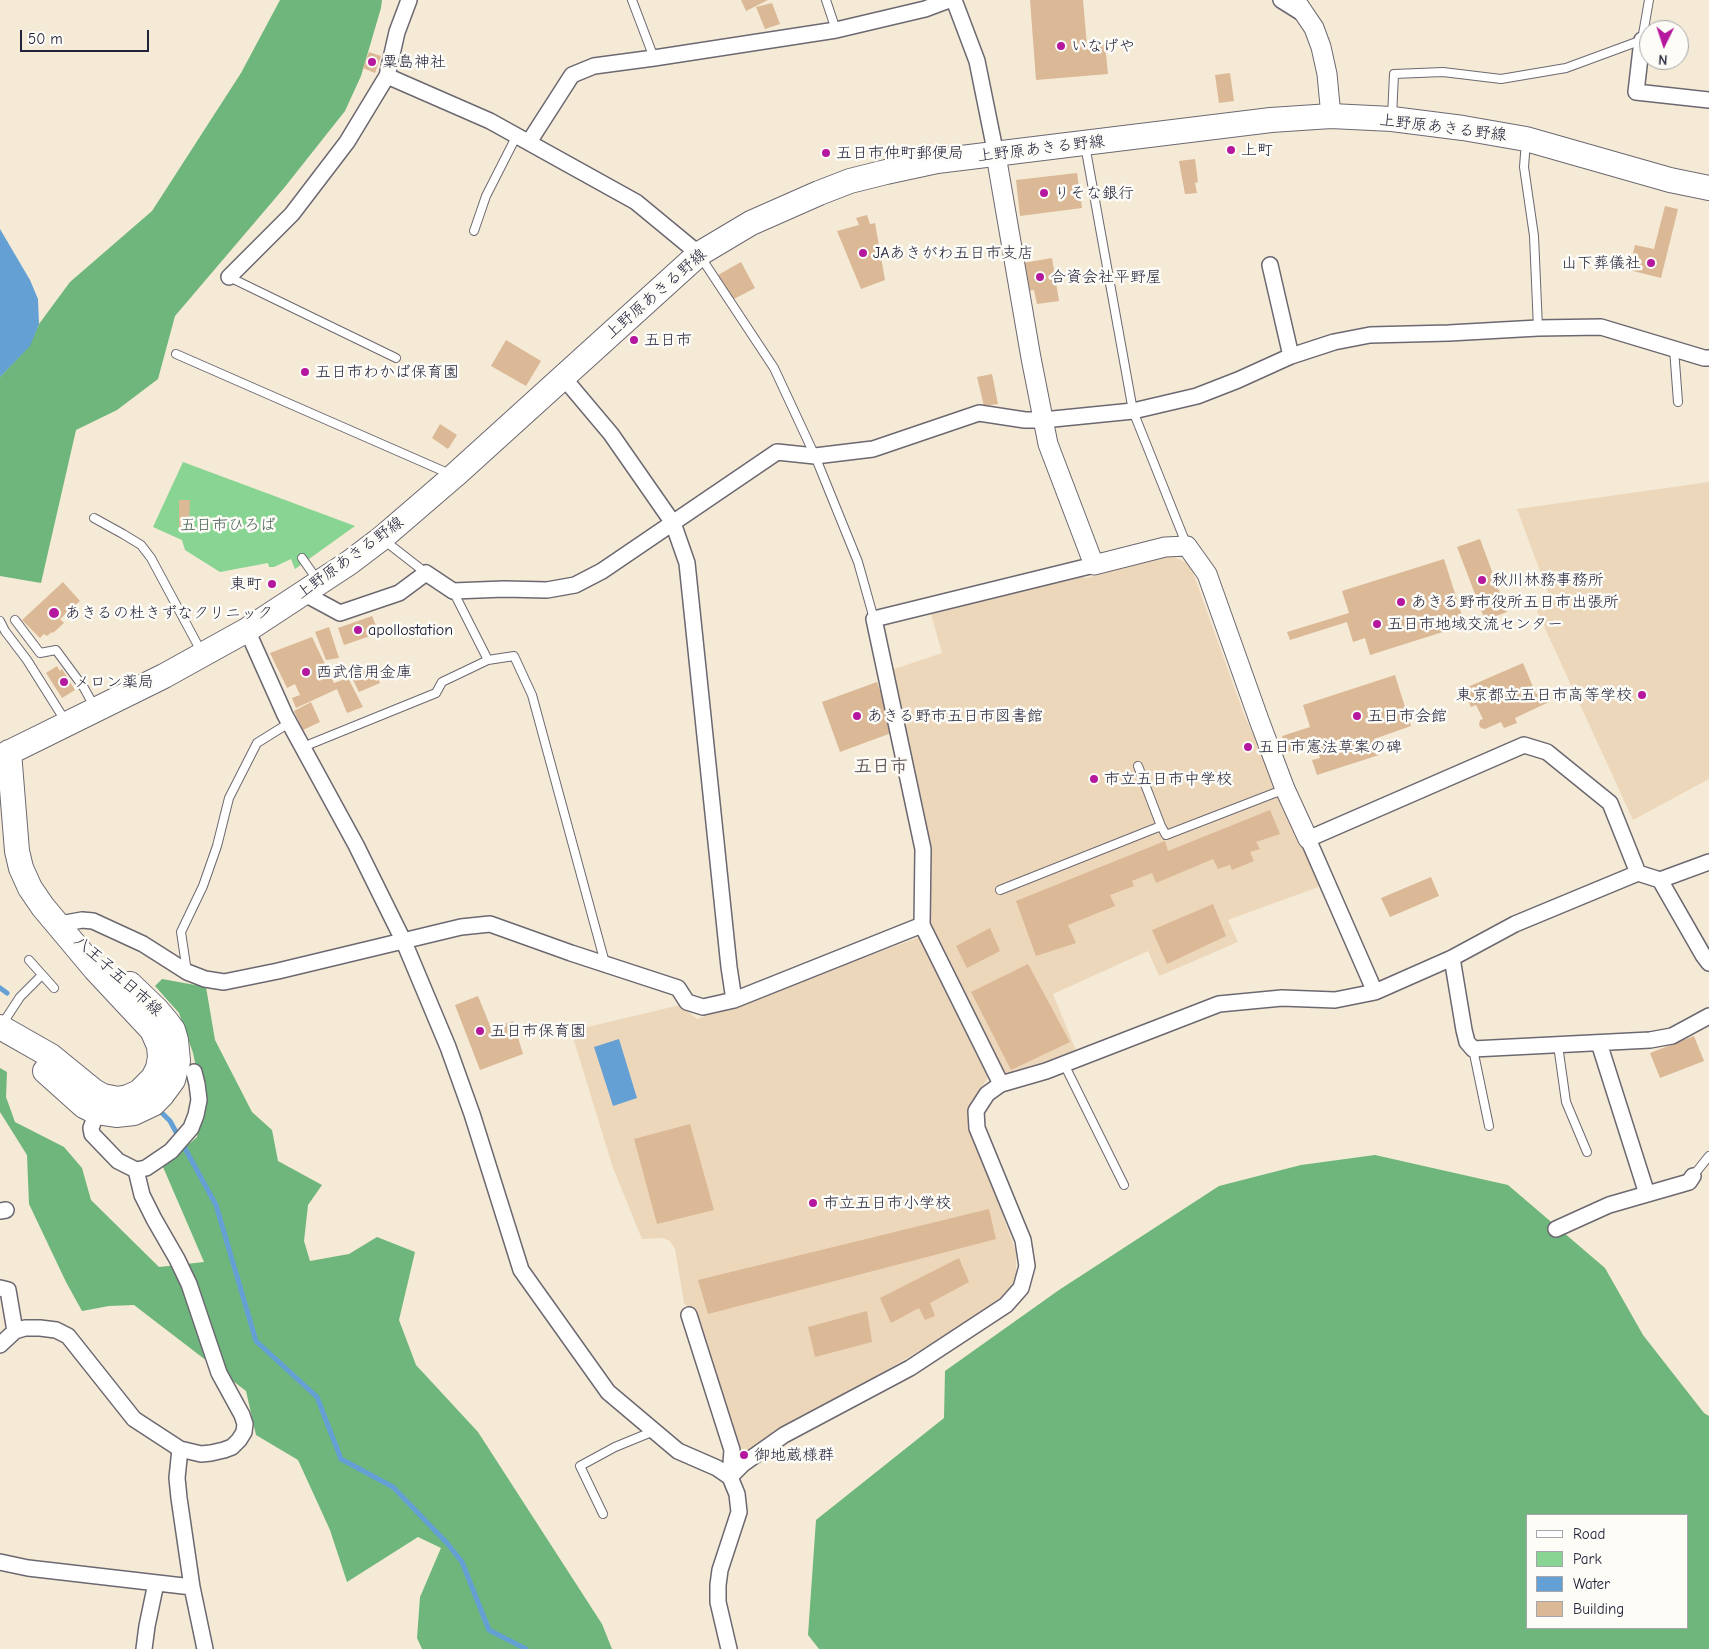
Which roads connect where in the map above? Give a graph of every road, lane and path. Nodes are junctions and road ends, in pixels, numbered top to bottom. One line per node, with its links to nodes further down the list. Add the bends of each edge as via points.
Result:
1 (409, 0): 14 (street, via 397,32)
2 (632, 0): 12 (lane)
3 (826, 0): 10 (lane)
4 (949, 0): 10 (street, via 925,9)
5 (954, 0): 21 (street, via 977,61)
6 (1281, 0): 8 (street)
7 (1649, 0): 9 (lane)
8 (1300, 7): 16 (street, via 1314,28 1321,47)
9 (1646, 20)
10 (836, 30): 12 (street)
11 (1639, 41): 17 (lane, via 1566,68 1501,79 1443,72 1394,74)
12 (654, 58): 19 (street, via 594,66 572,75)
13 (1639, 66): 15 (street, via 1636,92)
14 (387, 76): 19 (street, via 490,121); 26 (street, via 347,142 292,214)
15 (1709, 100)
16 (1331, 116): 17 (main road, 上野原あきる野線); 20 (main road, 上野原あきる野線, via 1271,120)
17 (1392, 120): 18 (main road, 上野原あきる野線)
18 (1526, 139): 22 (main road, 上野原あきる野線); 27 (lane, via 1524,168 1534,236)
19 (522, 140): 23 (lane, via 486,196); 24 (street, via 636,202)
20 (1085, 144): 21 (main road, 上野原あきる野線); 35 (lane)
21 (996, 155): 24 (main road, 上野原あきる野線, via 937,162 850,181 751,223); 36 (street)
22 (1709, 188)
23 (474, 230)
24 (699, 254): 33 (main road, 上野原あきる野線); 37 (lane, via 774,368)
25 (1270, 266): 30 (street)
26 (229, 277): 31 (lane)
27 (1538, 328): 28 (street, via 1601,327); 30 (street, via 1370,335)
28 (1674, 349): 32 (street); 34 (lane)
29 (176, 354): 38 (lane)
30 (1291, 356): 35 (street, via 1196,396)
31 (396, 358)
32 (1709, 358)
33 (563, 377): 38 (main road, 上野原あきる野線); 40 (street, via 611,434)
34 (1678, 402)
35 (1134, 410): 36 (street); 42 (lane)
36 (1043, 420): 37 (street, via 979,413 873,450); 44 (street, via 1048,444)
37 (816, 456): 40 (street, via 777,452); 48 (lane, via 858,562)
38 (454, 476): 41 (main road, 上野原あきる野線)
39 (94, 518): 53 (lane, via 141,545)
40 (673, 522): 47 (street, via 602,571 574,585 548,590); 79 (street, via 687,563)
41 (382, 538): 45 (lane); 46 (main road, 上野原あきる野線)
42 (1187, 546): 44 (street, via 1165,547); 61 (street, via 1207,574)
43 (302, 558): 46 (lane)
44 (1094, 565): 48 (street)
45 (426, 573): 46 (street, via 399,593 340,613); 47 (street)
46 (311, 588): 51 (main road, 上野原あきる野線)
47 (453, 591): 54 (lane)
48 (874, 619): 69 (street, via 923,849)
49 (14, 620): 55 (lane, via 40,653 56,650)
50 (0, 621): 52 (lane)
51 (247, 630): 53 (main road, 上野原あきる野線); 56 (street)
52 (2, 632): 57 (lane, via 27,660)
53 (202, 654): 55 (main road, 上野原あきる野線)
54 (488, 660): 58 (lane, via 442,682 436,693); 73 (lane, via 514,656 532,695)
55 (96, 710): 57 (main road, 上野原あきる野線)
56 (289, 723): 58 (street); 75 (lane, via 257,743 229,798 203,886 181,932)
57 (67, 724): 59 (main road, 上野原あきる野線)
58 (303, 748): 70 (street)
59 (5, 755): 68 (main road, 八王子五日市線, via 21,868 30,888)
60 (1138, 766): 62 (lane)
61 (1285, 789): 62 (lane, via 1166,835); 63 (street)
62 (1161, 826): 67 (lane)
63 (1308, 839): 65 (street, via 1524,745 1547,752 1610,803); 78 (street)
64 (1709, 862): 66 (street)
65 (1638, 873): 66 (street); 71 (street, via 1515,924)
66 (1660, 880): 74 (street)
67 (1000, 890)
68 (60, 924): 75 (street, via 94,921 143,944); 88 (main road, 八王子五日市線, via 105,960 157,1010 173,1030 176,1040 178,1061 173,1080 153,1104 134,1113 116,1115)
69 (922, 925): 79 (street); 87 (street)
70 (404, 942): 73 (street, via 461,927 490,924); 75 (street, via 224,982); 101 (street, via 448,1047 522,1270 608,1392)
71 (1452, 958): 78 (street); 84 (street, via 1464,1030)
72 (29, 960): 76 (lane)
73 (605, 963): 79 (street, via 678,988 687,1002 703,1007)
74 (1709, 963)
75 (187, 972)
76 (42, 974): 77 (lane); 81 (lane, via 20,997)
77 (54, 988)
78 (1375, 992): 85 (street, via 1335,1000 1282,998 1219,1004)
79 (734, 1000)
80 (1709, 1016): 82 (street, via 1672,1036)
81 (0, 1027): 88 (main road, 八王子五日市線, via 76,1099)
82 (1599, 1043): 83 (street); 95 (street)
83 (1558, 1045): 84 (street); 90 (lane, via 1566,1102)
84 (1473, 1049): 89 (lane)
85 (1064, 1064): 87 (street); 94 (lane)
86 (194, 1072): 92 (street, via 199,1100 192,1128 171,1151 146,1168)
87 (1001, 1084): 103 (street, via 987,1094 976,1111 977,1128 1023,1240 1027,1266 1022,1288 1006,1306 910,1368 784,1435)
88 (100, 1104): 92 (street, via 92,1134 118,1161)
89 (1489, 1126)
90 (1587, 1152)
91 (1709, 1156): 93 (lane)
92 (136, 1170): 102 (street, via 142,1195 189,1284 219,1373 245,1424 244,1432 232,1447 211,1454)
93 (1693, 1176): 95 (street, via 1689,1182)
94 (1124, 1185)
95 (1647, 1194): 96 (street, via 1609,1205)
96 (1556, 1229)
97 (0, 1288): 99 (street, via 8,1290)
98 (689, 1315): 103 (street, via 732,1450)
99 (15, 1331): 100 (street); 102 (street, via 40,1328 68,1336 134,1419)
100 (0, 1345)
101 (654, 1431): 103 (street, via 678,1451); 104 (lane, via 580,1466)
102 (180, 1449): 107 (street, via 177,1478)
103 (730, 1477): 110 (street, via 740,1512 718,1585 718,1602)
104 (603, 1514)
105 (0, 1562): 106 (street)
106 (156, 1583): 107 (street); 108 (street)
107 (192, 1587): 109 (street)
108 (144, 1649)
109 (205, 1649)
110 (728, 1649)

